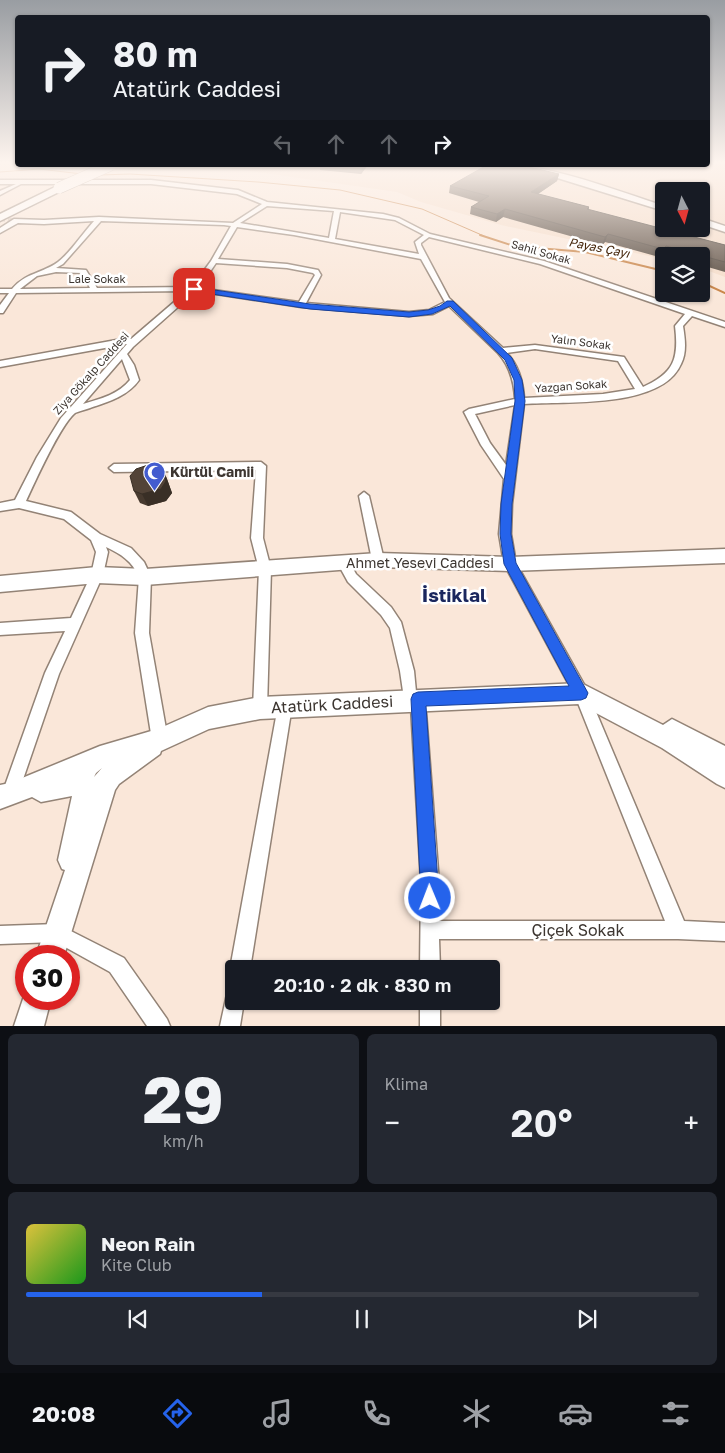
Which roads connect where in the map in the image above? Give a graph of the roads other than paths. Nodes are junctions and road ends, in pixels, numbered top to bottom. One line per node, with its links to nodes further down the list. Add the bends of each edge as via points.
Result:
1 (19, 210): 4 (highway, bridge)
2 (257, 210): 6 (street)
3 (337, 210): 10 (street, Sahil Sokak, via 396,219); 11 (street)
4 (8, 216): 5 (street, via 44,222); 9 (street)
5 (99, 219): 6 (street); 14 (street, via 61,263)
6 (235, 224): 11 (street); 13 (street, Ziya Gökalp Caddesi)
7 (710, 224): 8 (street)
8 (725, 229)
9 (0, 231)
10 (428, 235): 12 (street, via 418,242); 22 (street, Sahil Sokak, via 542,262)
11 (332, 240): 12 (street)
12 (423, 257): 19 (street)
13 (214, 260): 15 (street, Ziya Gökalp Caddesi); 20 (street, via 316,271 318,275)
14 (49, 270): 16 (street, via 84,272); 18 (street, via 34,275)
15 (194, 289): 16 (street, Lale Sokak); 20 (street, Lale Sokak); 24 (street, Ziya Gökalp Caddesi)
16 (95, 290): 18 (street, Lale Sokak)
17 (0, 291): 18 (street, Lale Sokak)
18 (12, 291): 21 (street)
19 (450, 302): 20 (street, Lale Sokak, via 421,314); 25 (street)
20 (300, 305)
21 (0, 310)
22 (690, 313): 23 (street, Sahil Sokak); 28 (street, Yazgan Sokak, via 679,326 681,343 673,371)
23 (725, 325)
24 (132, 342): 26 (street, Ziya Gökalp Caddesi); 27 (street, via 122,341)
25 (501, 351): 28 (street, Yalın Sokak, via 535,347 621,359); 29 (street, via 518,380)
26 (122, 353): 30 (street, Ziya Gökalp Caddesi); 30 (street, via 135,380 132,386)
27 (0, 364)
28 (642, 391): 29 (street, Yazgan Sokak, via 592,398)
29 (520, 401): 32 (street); 32 (street, Yazgan Sokak, via 469,412 486,445)
30 (71, 411): 34 (street, Ziya Gökalp Caddesi, via 53,437)
31 (114, 468): 41 (street, via 261,466 257,538)
32 (510, 478): 40 (street, via 506,534)
33 (364, 496): 38 (street)
34 (19, 504): 35 (street); 36 (street, via 67,515)
35 (0, 507)
36 (96, 536): 42 (street, via 102,552); 43 (street, via 127,551)
37 (725, 556): 40 (street, Ahmet Yesevi Caddesi)
38 (378, 560): 39 (street, Ahmet Yesevi Caddesi); 40 (street, Ahmet Yesevi Caddesi)
39 (343, 562): 41 (street, Ahmet Yesevi Caddesi); 48 (street, via 352,578 386,611 396,626)
40 (510, 564): 47 (street)
41 (265, 569): 43 (street, Ahmet Yesevi Caddesi); 50 (street)
42 (97, 575): 43 (street, Ahmet Yesevi Caddesi); 44 (street, Ahmet Yesevi Caddesi); 45 (street)
43 (145, 577): 51 (street, via 142,633)
44 (0, 584)
45 (74, 624): 46 (street); 55 (street)
46 (0, 629)
47 (581, 693): 48 (street, Atatürk Caddesi); 52 (street, via 650,719); 54 (street, Atatürk Caddesi, via 670,740); 57 (street)
48 (414, 700): 49 (street, Atatürk Caddesi); 56 (street, via 429,864)
49 (285, 706): 50 (street, Atatürk Caddesi); 62 (street)
50 (260, 708): 51 (street, Atatürk Caddesi, via 208,718)
51 (160, 740): 53 (street, Atatürk Caddesi)
52 (725, 758)
53 (97, 774): 55 (street); 60 (street)
54 (725, 776)
55 (5, 796)
56 (430, 930): 57 (street, Çiçek Sokak); 63 (street)
57 (678, 930): 58 (street, Çiçek Sokak)
58 (725, 932)
59 (0, 935): 60 (street)
60 (54, 945)
61 (80, 953): 68 (street, via 117,965)
62 (242, 960)
63 (430, 960)
64 (34, 1010): 67 (street)
65 (233, 1010): 69 (street)
66 (430, 1010): 70 (street)
67 (29, 1026)
68 (160, 1026)
69 (230, 1026)
70 (430, 1026)

